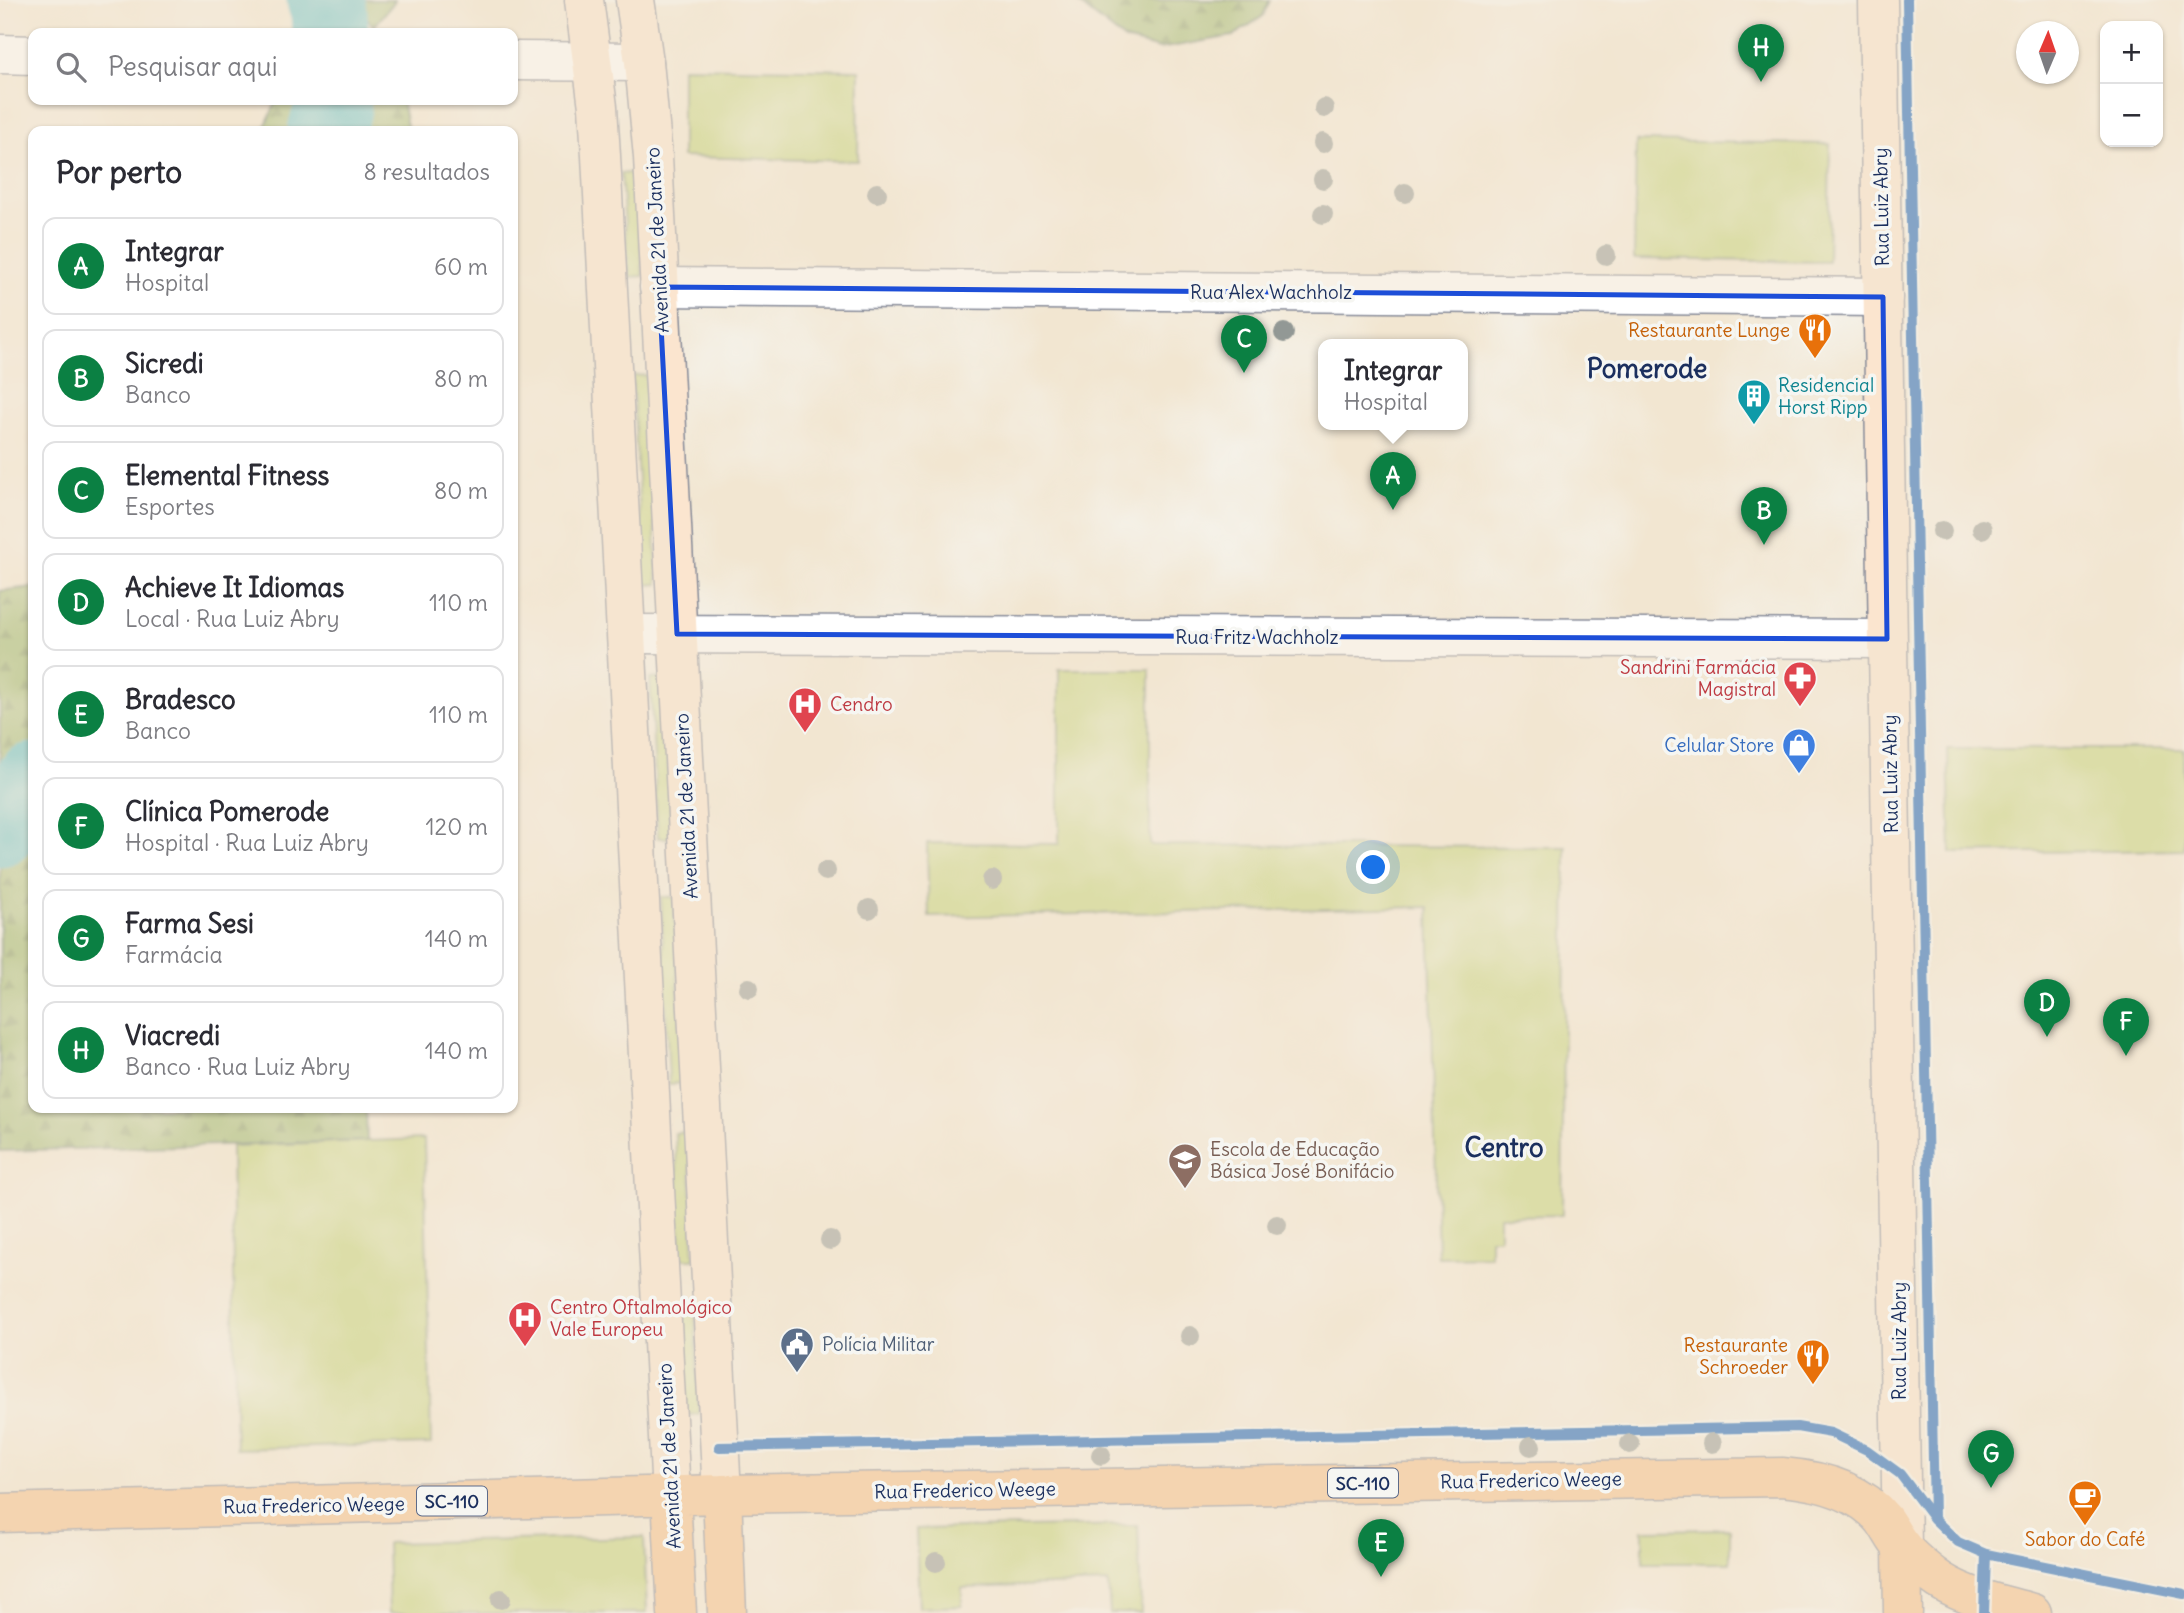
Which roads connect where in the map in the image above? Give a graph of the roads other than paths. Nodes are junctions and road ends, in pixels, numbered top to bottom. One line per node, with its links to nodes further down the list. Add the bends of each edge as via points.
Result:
1 (584, 0): 7 (main road, Avenida 21 de Janeiro)
2 (635, 0): 8 (main road, Avenida 21 de Janeiro)
3 (1878, 0): 10 (main road, Rua Luiz Abry)
4 (0, 54): 5 (street)
5 (28, 55)
6 (518, 61): 7 (street)
7 (592, 62): 8 (street); 11 (main road, Avenida 21 de Janeiro)
8 (644, 62): 9 (main road, Avenida 21 de Janeiro)
9 (659, 287): 10 (street, Rua Alex Wachholz); 11 (main road); 13 (main road, Avenida 21 de Janeiro)
10 (1882, 297): 14 (main road, Rua Luiz Abry)
11 (610, 322): 12 (main road, Avenida 21 de Janeiro)
12 (627, 634): 13 (street, Rua Fritz Wachholz); 16 (main road, Avenida 21 de Janeiro)
13 (677, 634): 14 (street, Rua Fritz Wachholz); 15 (main road, Avenida 21 de Janeiro)
14 (1887, 639): 24 (main road, Rua Luiz Abry)
15 (689, 863): 16 (main road); 17 (main road, Avenida 21 de Janeiro)
16 (638, 865): 18 (main road, Avenida 21 de Janeiro)
17 (701, 1102): 18 (main road); 19 (main road, Avenida 21 de Janeiro)
18 (650, 1104): 20 (main road, Avenida 21 de Janeiro)
19 (710, 1278): 20 (main road); 21 (main road, Avenida 21 de Janeiro)
20 (660, 1279): 22 (main road, Avenida 21 de Janeiro)
21 (722, 1494): 22 (main road, Rua Frederico Weege / SC-110); 24 (main road, Rua Frederico Weege / SC-110, via 1782,1477 1810,1479 1863,1502 1882,1518); 26 (main road, Avenida 21 de Janeiro)
22 (671, 1495): 23 (main road, Rua Frederico Weege / SC-110); 25 (main road, Avenida 21 de Janeiro)
23 (0, 1513)
24 (1902, 1548): 27 (main road); 28 (main road, Rua Frederico Weege, via 1952,1588)
25 (677, 1613)
26 (727, 1613)
27 (1903, 1613)
28 (2032, 1613)

